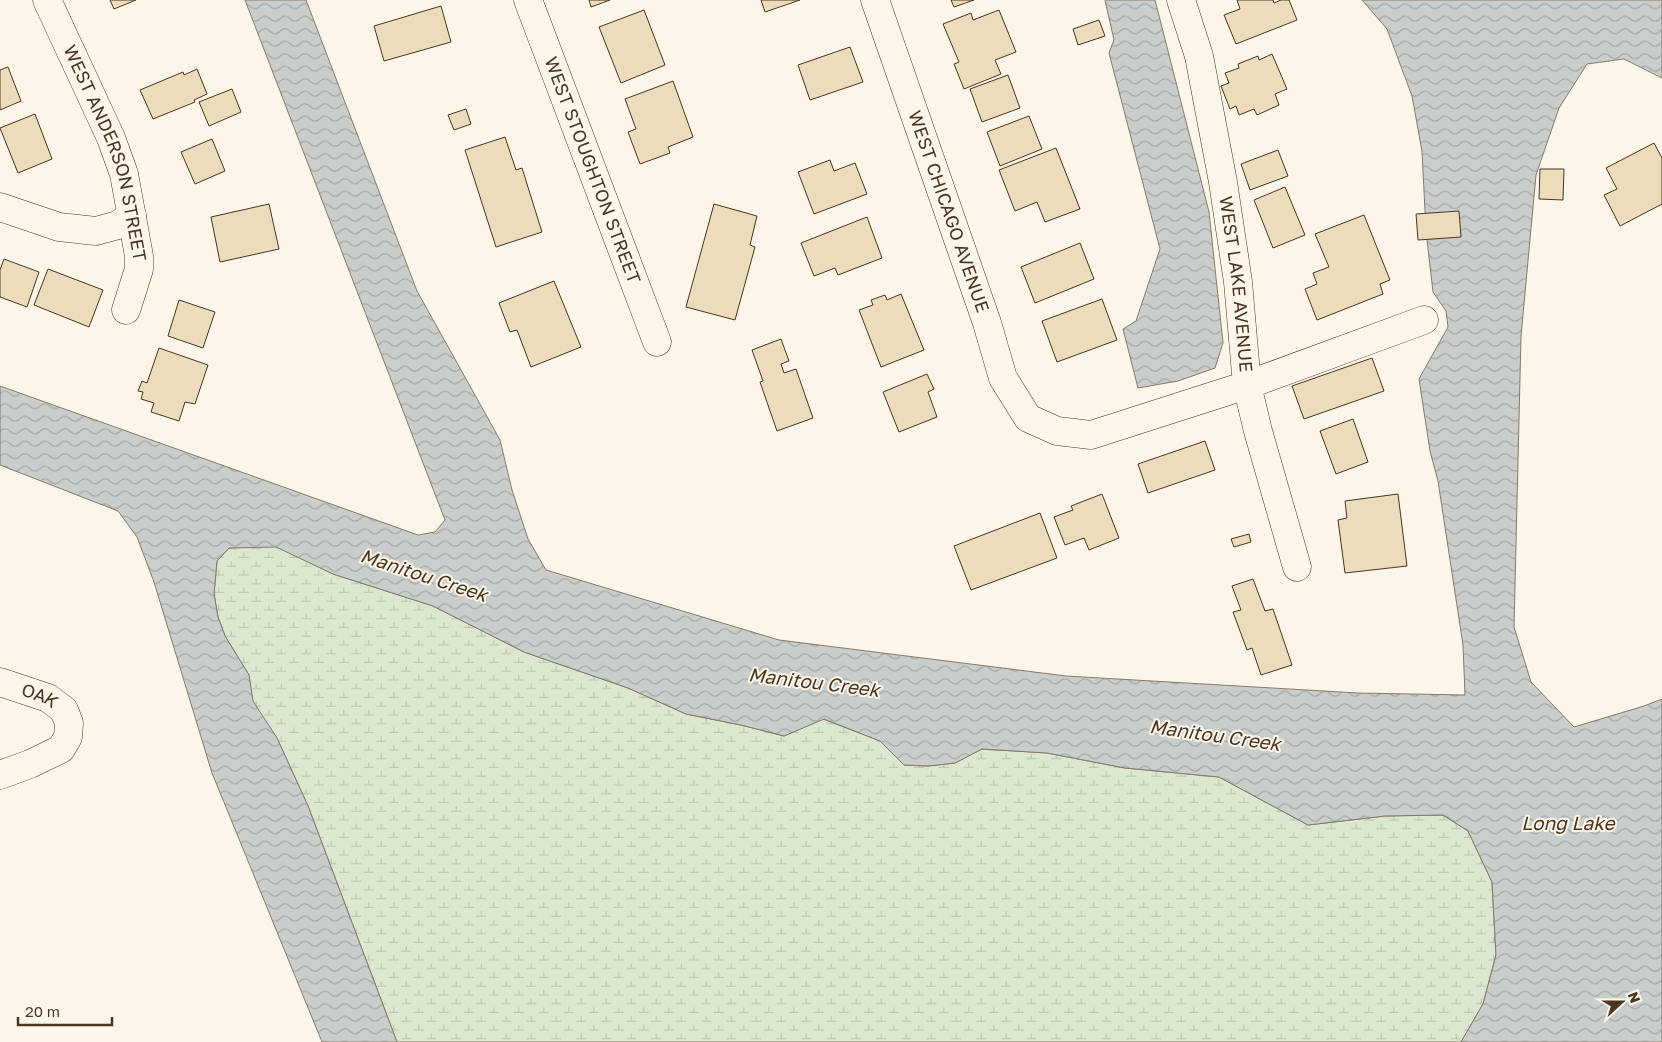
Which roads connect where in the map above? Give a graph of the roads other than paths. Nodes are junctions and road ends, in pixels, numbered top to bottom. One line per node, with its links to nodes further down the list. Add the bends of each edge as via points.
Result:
1 (47, 0): 6 (street, WEST ANDERSON STREET, via 111,138 124,174)
2 (528, 0): 9 (street, WEST STOUGHTON STREET)
3 (875, 0): 10 (street, WEST CHICAGO AVENUE, via 1003,378 1028,418 1057,431 1091,435)
4 (1181, 0): 10 (street, WEST LAKE AVENUE, via 1199,56 1224,182 1238,282)
5 (0, 207): 6 (street, via 59,227 96,231 118,224)
6 (132, 215): 7 (street, WEST ANDERSON STREET, via 139,270)
7 (126, 310)
8 (1424, 320): 10 (street)
9 (657, 342)
10 (1247, 385): 11 (street, WEST LAKE AVENUE)
11 (1297, 567)
12 (0, 682): 13 (street, OAK, via 48,698 64,710 69,723 68,737 61,749)
13 (0, 774)

